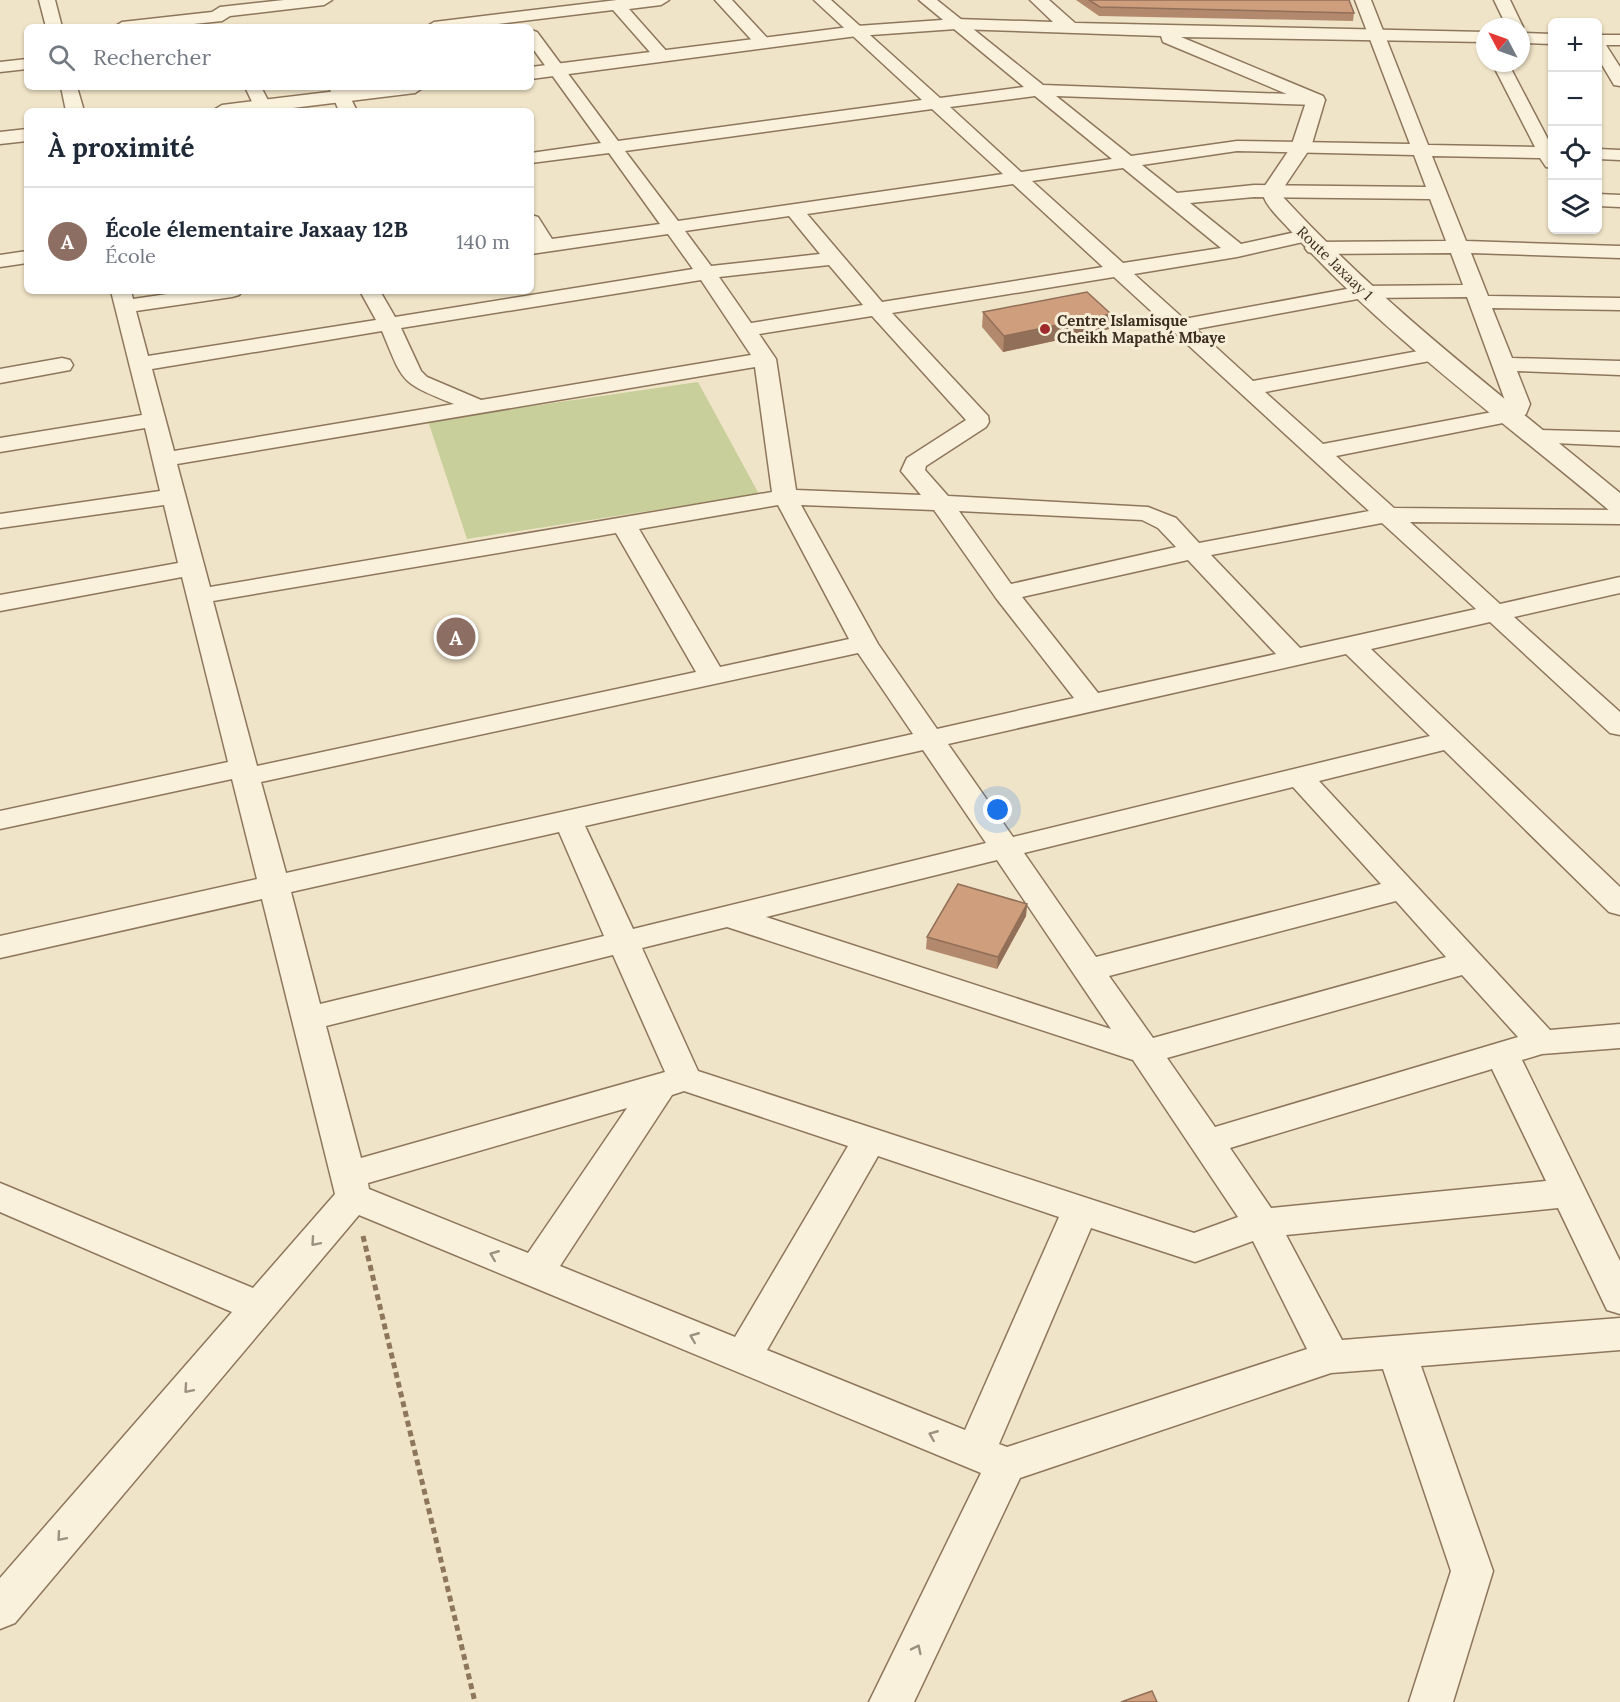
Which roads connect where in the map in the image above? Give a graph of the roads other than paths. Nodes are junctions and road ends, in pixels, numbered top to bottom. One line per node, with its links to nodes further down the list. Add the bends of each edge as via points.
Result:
1 (322, 0): 13 (street)
2 (506, 0): 15 (street)
3 (661, 0): 11 (street)
4 (723, 0): 31 (street)
5 (822, 0): 22 (street)
6 (927, 0): 19 (street)
7 (1039, 0): 12 (street)
8 (1363, 0): 24 (street)
9 (1502, 0): 14 (street)
10 (51, 1): 16 (street)
11 (617, 5): 15 (street); 33 (street)
12 (1053, 13): 20 (street); 21 (street)
13 (221, 14): 17 (street)
14 (1511, 18)
15 (522, 22): 18 (street)
16 (54, 24)
17 (145, 24)
18 (487, 24)
19 (956, 24): 20 (street); 22 (street); 43 (street)
20 (1070, 28): 21 (street)
21 (1117, 30): 23 (street)
22 (857, 31): 31 (street); 46 (street)
23 (1153, 31): 24 (street); 45 (street)
24 (1378, 36): 25 (street); 54 (street)
25 (1476, 37)
26 (1530, 38): 27 (street)
27 (1548, 39)
28 (534, 40): 36 (street)
29 (1602, 40): 30 (street)
30 (1620, 40)
31 (764, 44): 33 (street)
32 (1602, 52): 39 (street)
33 (662, 56): 36 (street)
34 (24, 64): 35 (street)
35 (0, 67)
36 (554, 70): 38 (street); 52 (street)
37 (1505, 72): 55 (street)
38 (534, 73)
39 (1620, 81)
40 (70, 90): 48 (street)
41 (254, 90): 47 (street)
42 (395, 90): 44 (street)
43 (1038, 90): 45 (street); 46 (street); 60 (street)
44 (342, 98): 47 (street)
45 (1316, 100): 53 (street)
46 (936, 104): 52 (street); 61 (street)
47 (262, 106): 49 (street)
48 (74, 108)
49 (246, 108)
50 (24, 135): 51 (street)
51 (0, 138)
52 (612, 147): 59 (street); 68 (street)
53 (1301, 147): 54 (street); 60 (street, via 1237,146); 62 (street)
54 (1422, 150): 58 (street); 63 (street)
55 (1548, 151)
56 (1602, 154): 57 (street)
57 (1620, 155)
58 (1548, 156)
59 (534, 158)
60 (1127, 162): 61 (street); 64 (street)
61 (1017, 178): 67 (street); 80 (street)
62 (1272, 190): 63 (street); 64 (street); 71 (street, Route Jaxaay 1, via 1273,198)
63 (1439, 193): 73 (street)
64 (1174, 199): 74 (street)
65 (1602, 200): 66 (street)
66 (1620, 201)
67 (794, 210): 68 (street); 78 (street)
68 (672, 228): 72 (street); 81 (street)
69 (534, 231): 72 (street)
70 (1587, 234): 75 (street)
71 (1310, 242): 73 (street); 74 (street); 82 (street, Route Jaxaay 1)
72 (539, 247)
73 (1460, 247): 75 (street); 85 (street)
74 (1238, 251): 80 (street)
75 (1596, 251): 76 (street)
76 (1620, 252)
77 (24, 257): 79 (street)
78 (834, 258): 81 (street); 88 (street)
79 (0, 261)
80 (1119, 271): 88 (street); 90 (street)
81 (706, 273): 89 (street); 91 (street)
82 (1363, 292): 85 (street); 90 (street); 92 (street, Route Jaxaay 1)
83 (191, 294): 86 (street)
84 (372, 294): 89 (street)
85 (1479, 296): 87 (street); 95 (street)
86 (123, 299): 94 (street)
87 (1620, 304)
88 (877, 309): 91 (street); 110 (street, via 977,416 978,422 915,463 913,471)
89 (389, 324): 94 (street); 100 (street, via 418,382)
90 (1180, 326): 99 (street)
91 (745, 330): 93 (street)
92 (1435, 354): 99 (street); 101 (street, Route Jaxaay 1)
93 (765, 359): 100 (street); 109 (street)
94 (140, 364): 102 (street)
95 (1505, 364): 97 (street); 101 (street, via 1519,404 1518,410)
96 (62, 365): 98 (street)
97 (1620, 368)
98 (0, 376)
99 (1248, 388): 106 (street)
100 (476, 405): 107 (street)
101 (1510, 415): 103 (street, Route Jaxaay 1); 106 (street)
102 (154, 420): 105 (street); 107 (street)
103 (1539, 437): 104 (street); 111 (street, Route Jaxaay 1)
104 (1620, 439)
105 (0, 445)
106 (1318, 452): 112 (street)
107 (165, 459): 108 (street)
108 (174, 496): 114 (street); 117 (street)
109 (785, 497): 110 (street); 115 (street); 123 (street)
110 (941, 503): 116 (street, via 1148,514 1167,523); 119 (street)
111 (1620, 506)
112 (1387, 514): 113 (street); 116 (street); 122 (street)
113 (1620, 517)
114 (0, 521)
115 (624, 525): 120 (street); 126 (street)
116 (1194, 551): 119 (street); 125 (street)
117 (192, 568): 120 (street); 121 (street)
118 (1620, 585): 122 (street)
119 (1005, 593): 127 (street)
120 (199, 596): 131 (street)
121 (0, 603)
122 (1495, 613): 124 (street); 128 (street)
123 (866, 644): 126 (street); 129 (street)
124 (1352, 645): 125 (street); 130 (street)
125 (1296, 658): 127 (street)
126 (712, 677): 131 (street)
127 (1092, 703): 129 (street)
128 (1620, 727)
129 (931, 739): 134 (street); 135 (street)
130 (1449, 740): 132 (street); 138 (street)
131 (244, 773): 133 (street); 136 (street)
132 (1299, 776): 135 (street); 137 (street)
133 (0, 820)
134 (568, 820): 136 (street); 140 (street)
135 (1005, 848): 139 (street); 143 (street)
136 (273, 886): 141 (street); 144 (street)
137 (1402, 889): 142 (street); 143 (street)
138 (1620, 906)
139 (728, 916): 140 (street); 147 (street)
140 (623, 942): 144 (street); 149 (street)
141 (0, 947)
142 (1468, 962): 146 (street); 147 (street)
143 (1089, 970): 147 (street)
144 (307, 1019): 152 (street)
145 (1620, 1036): 146 (street)
146 (1542, 1042): 148 (street)
147 (1145, 1052): 151 (street)
148 (1502, 1054): 151 (street); 153 (street)
149 (673, 1082): 150 (street); 152 (street); 157 (street)
150 (870, 1140): 155 (street); 162 (street)
151 (1207, 1142): 156 (street)
152 (350, 1186): 157 (street, one-way to 152); 159 (street, one-way to 159)
153 (1569, 1193): 156 (street); 158 (street)
154 (0, 1197): 159 (street)
155 (1080, 1210): 156 (street, via 1195,1248); 164 (street)
156 (1262, 1223): 163 (street)
157 (536, 1272): 162 (street, one-way to 157)
158 (1620, 1299)
159 (259, 1307): 165 (street, one-way to 165)
160 (1620, 1334): 161 (street)
161 (1397, 1352): 163 (street); 167 (street, via 1472,1571)
162 (743, 1357): 164 (street, one-way to 162)
163 (1330, 1357): 164 (street)
164 (990, 1458): 166 (street, one-way to 164)
165 (0, 1609)
166 (891, 1702)
167 (1431, 1702)

